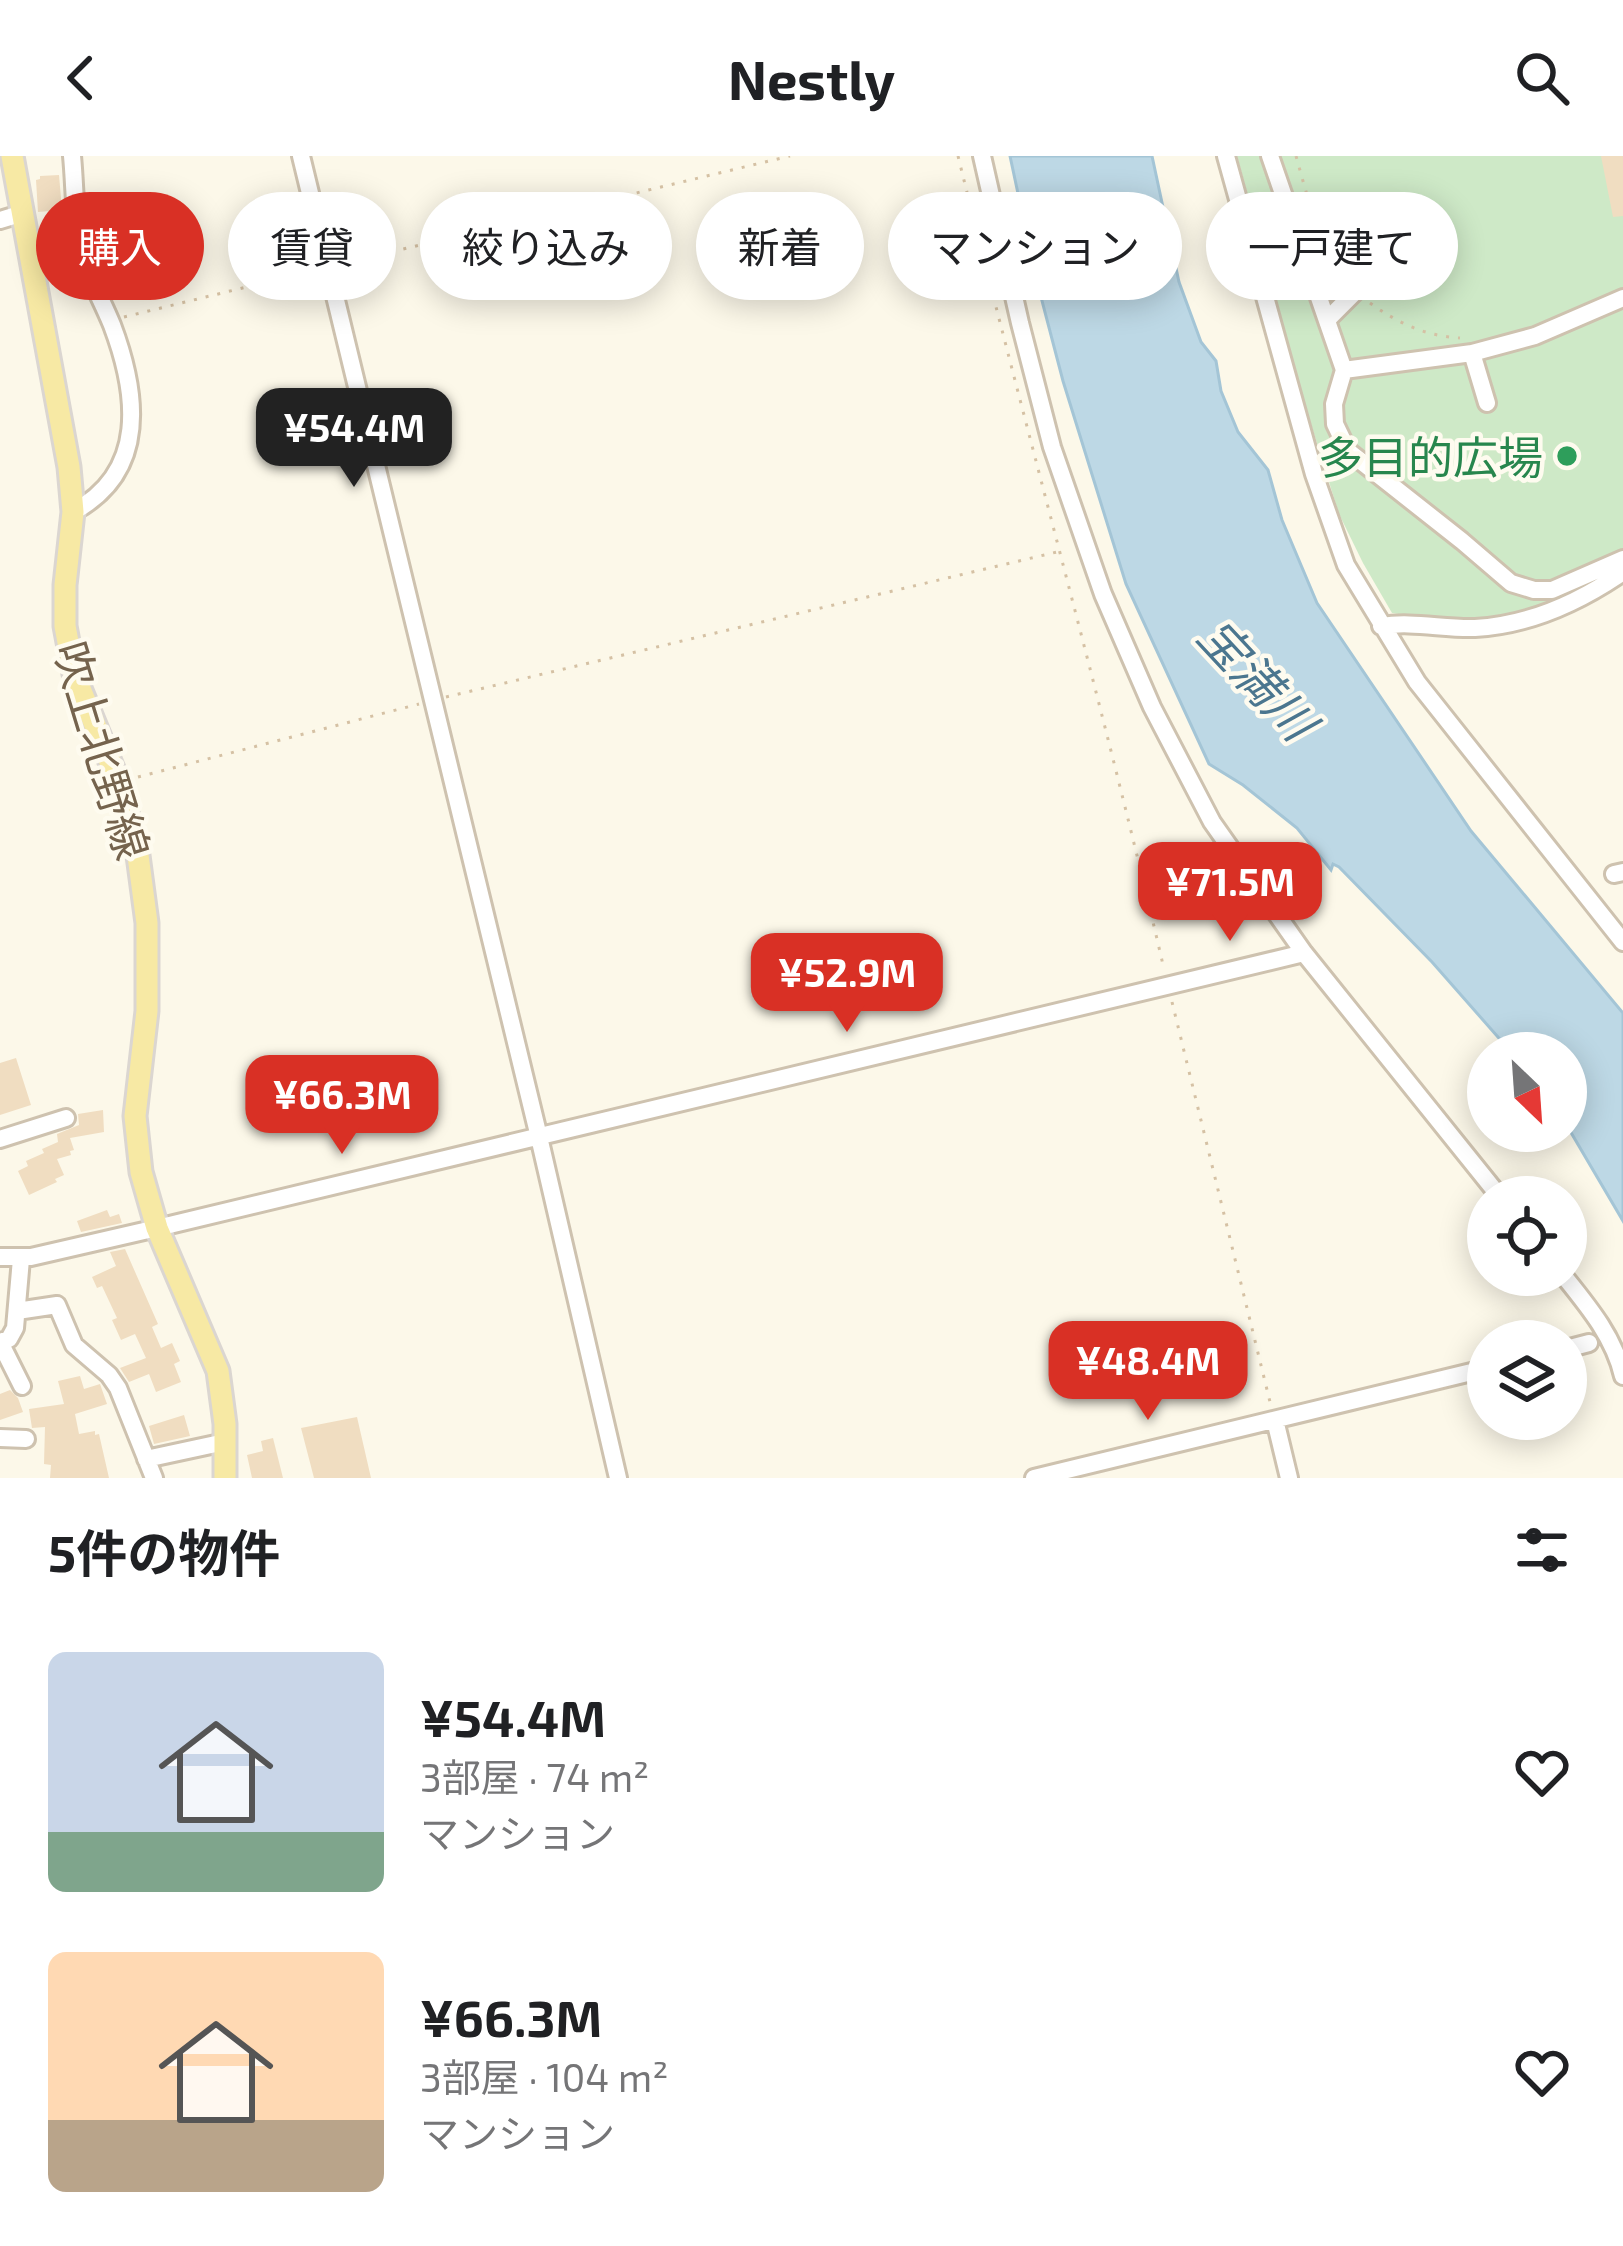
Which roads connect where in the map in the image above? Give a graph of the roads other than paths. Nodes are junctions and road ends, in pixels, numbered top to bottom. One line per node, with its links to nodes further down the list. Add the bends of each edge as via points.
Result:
1 (12, 156): 7 (main road, 吹上北野線)
2 (72, 156): 17 (street, via 80,246 127,368 132,418 121,468 94,501)
3 (301, 156): 24 (street)
4 (982, 156): 22 (street, via 1052,447 1102,594 1212,823)
5 (1226, 156): 15 (street)
6 (1270, 156): 11 (street)
7 (23, 213): 8 (street); 17 (main road, 吹上北野線)
8 (0, 220)
9 (1623, 298): 12 (street, via 1535,336)
10 (1347, 300): 11 (street)
11 (1328, 319): 13 (street)
12 (1472, 352): 13 (street); 16 (street)
13 (1344, 370): 14 (street)
14 (1335, 400): 15 (street); 18 (street, via 1348,451 1511,584 1552,590)
15 (1294, 403): 20 (street, via 1346,565)
16 (1487, 403)
17 (73, 512): 27 (main road, 吹上北野線, via 64,626 137,848 147,922 135,1116)
18 (1623, 559)
19 (1623, 572): 20 (street, via 1577,602 1528,619 1476,628)
20 (1381, 626): 21 (street)
21 (1623, 942)
22 (1304, 953): 24 (street); 26 (street)
23 (66, 1118): 25 (street)
24 (539, 1137): 27 (street); 43 (street)
25 (0, 1139)
26 (1483, 1176)
27 (157, 1228): 29 (street); 39 (main road, 吹上北野線, via 218,1371)
28 (0, 1237): 29 (street)
29 (9, 1257): 31 (street)
30 (1579, 1296): 34 (street, via 1605,1330)
31 (17, 1311): 32 (street, via 9,1339); 40 (street, via 57,1305 74,1345 118,1388)
32 (0, 1342): 35 (street)
33 (1467, 1373): 36 (street)
34 (1623, 1376)
35 (22, 1386)
36 (1275, 1420): 44 (street); 45 (street)
37 (0, 1438): 38 (street)
38 (26, 1438)
39 (225, 1442): 40 (street); 42 (main road, 吹上北野線)
40 (146, 1459): 41 (street)
41 (154, 1478)
42 (225, 1478)
43 (618, 1478)
44 (1034, 1478)
45 (1289, 1478)

